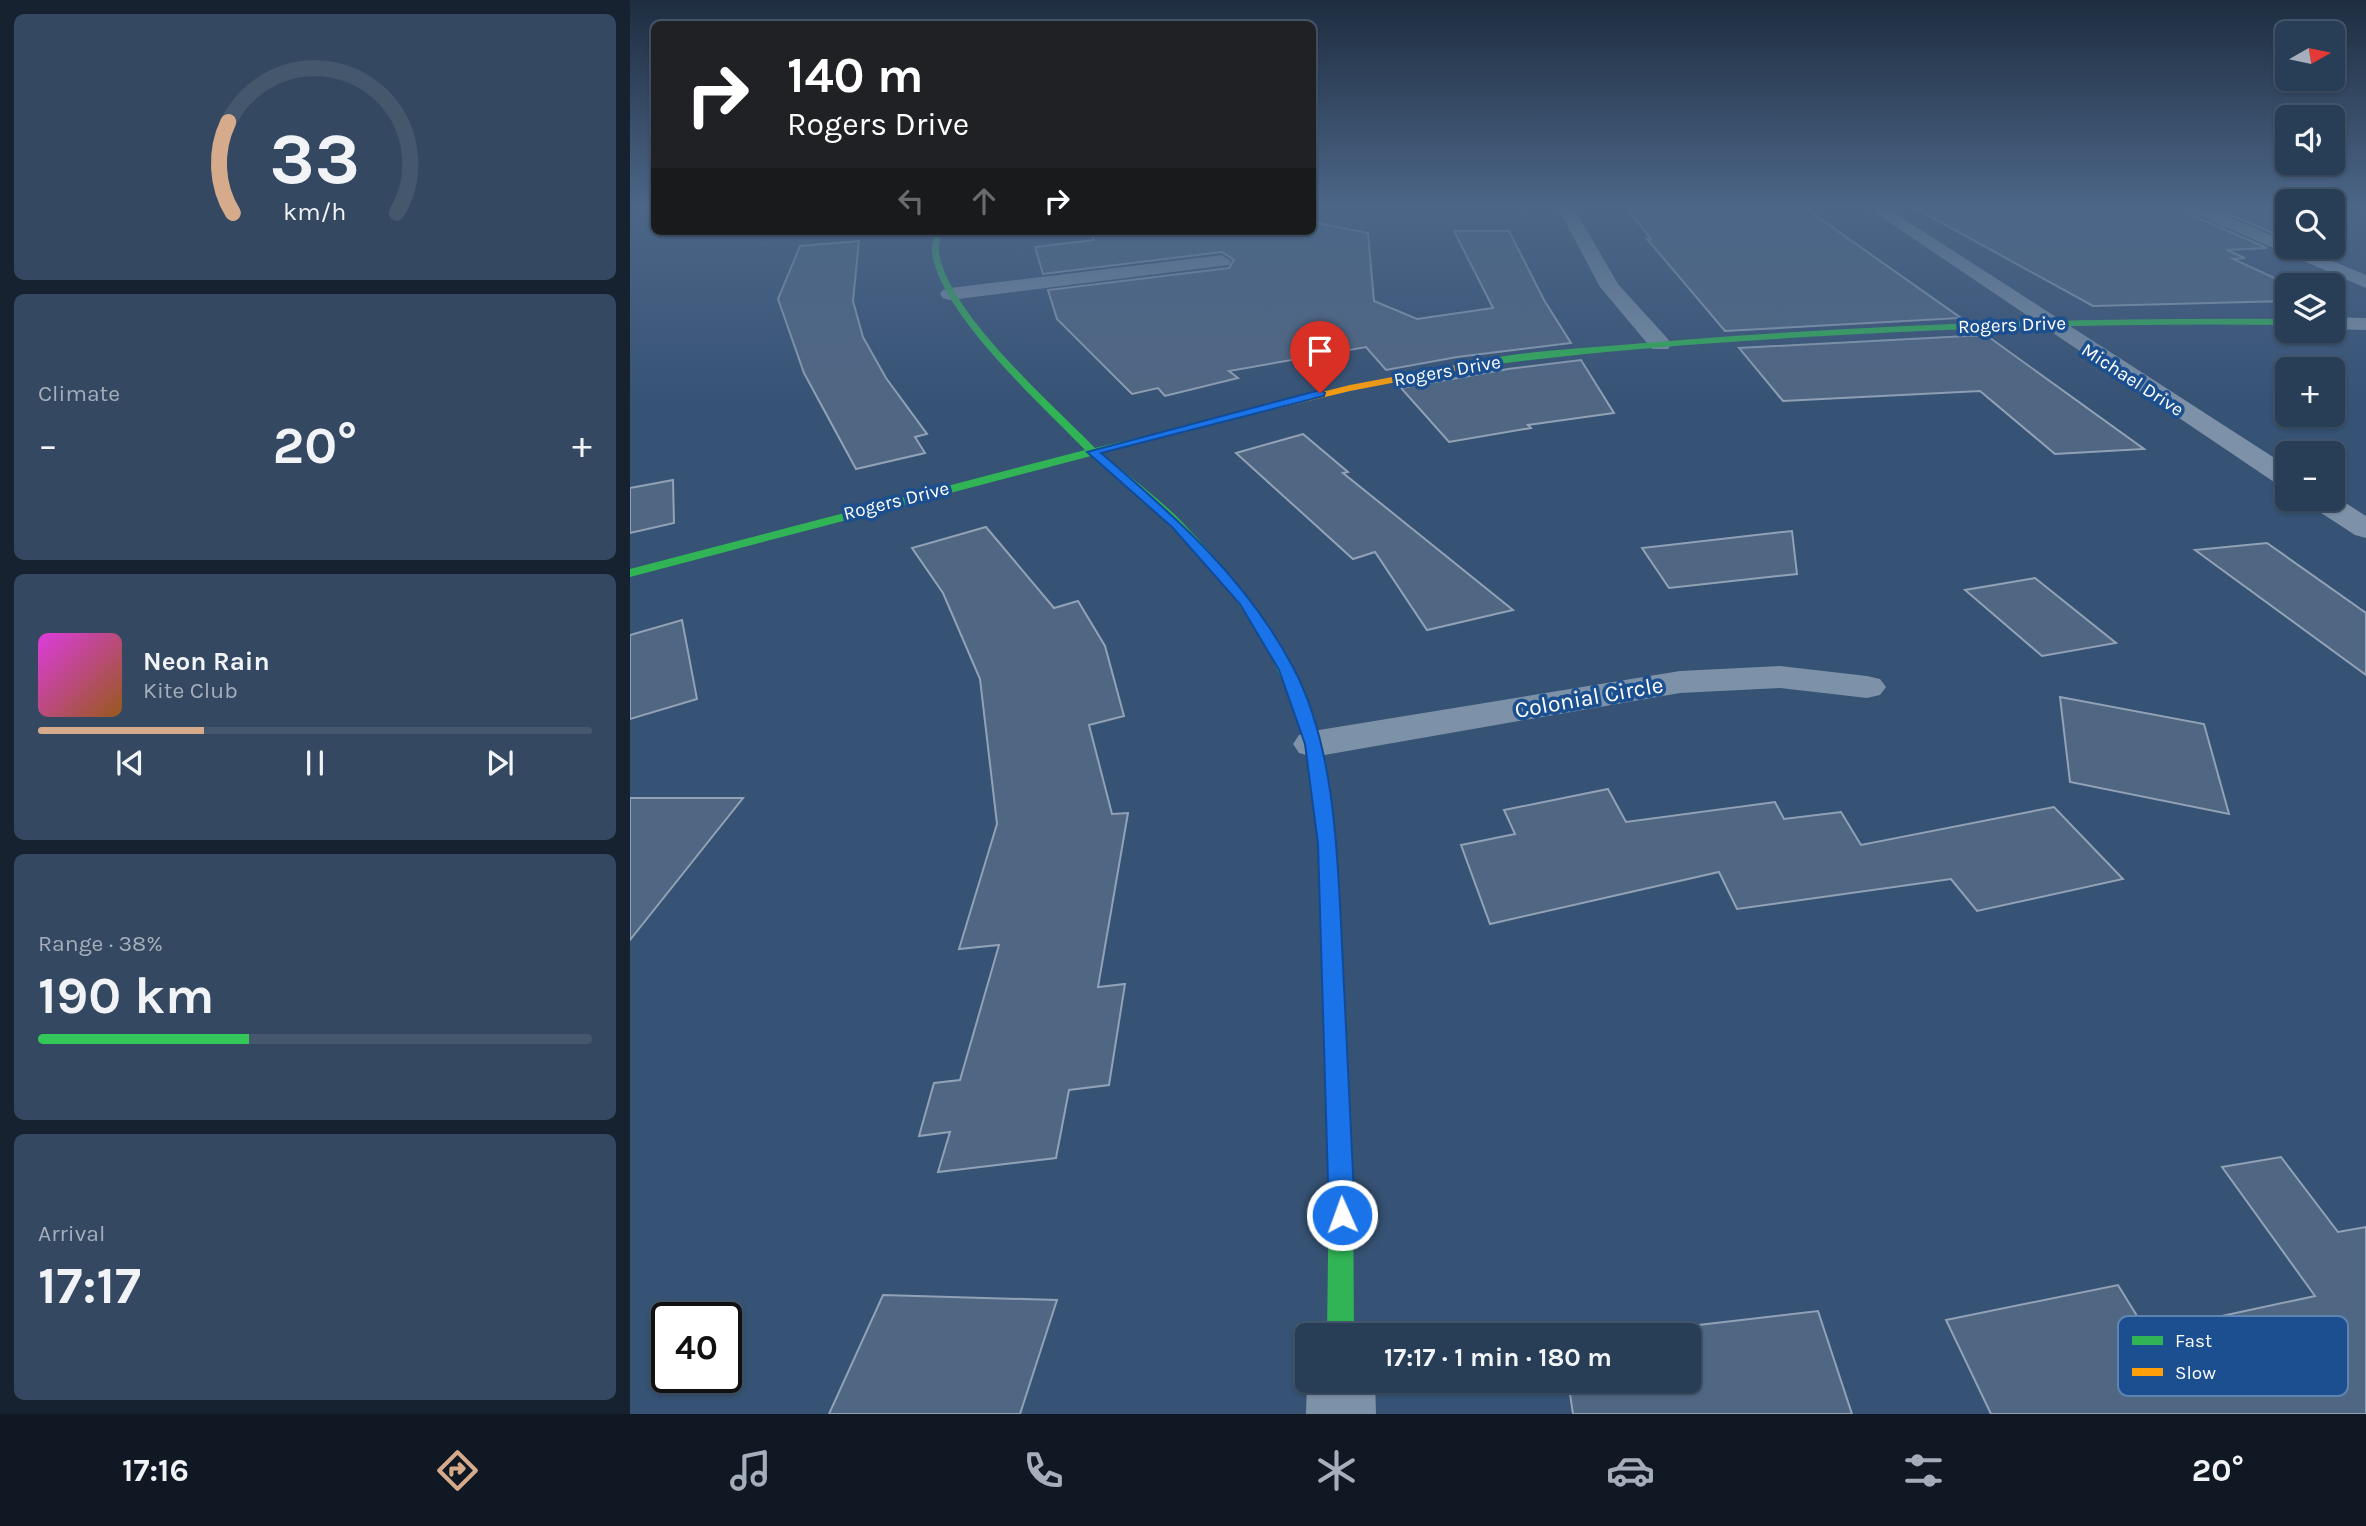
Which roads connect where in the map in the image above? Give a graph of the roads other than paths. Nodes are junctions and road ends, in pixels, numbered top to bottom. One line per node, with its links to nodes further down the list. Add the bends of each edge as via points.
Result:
1 (943, 274): 7 (street)
2 (1115, 274): 7 (street)
3 (1603, 274): 12 (street)
4 (1975, 274): 9 (street, Michael Drive)
5 (2347, 274): 6 (street)
6 (2366, 282)
7 (950, 294): 13 (street, via 987,342)
8 (2275, 322): 9 (street, Rogers Drive)
9 (2048, 323): 12 (street, Rogers Drive); 14 (street, Michael Drive)
10 (2345, 323): 11 (street)
11 (2366, 324)
12 (1660, 344): 13 (street, Rogers Drive, via 1510,359 1365,384)
13 (1092, 452): 17 (street, Rogers Drive, via 846,512); 19 (street, via 1177,524 1245,602 1287,670)
14 (2275, 470)
15 (2338, 511): 16 (street)
16 (2366, 529)
17 (630, 573)
18 (1867, 688): 19 (street, Colonial Circle, via 1780,677 1681,682)
19 (1313, 744): 20 (street, via 1328,844 1342,1215)
20 (1341, 1323)
21 (1341, 1393): 22 (street)
22 (1341, 1414)

